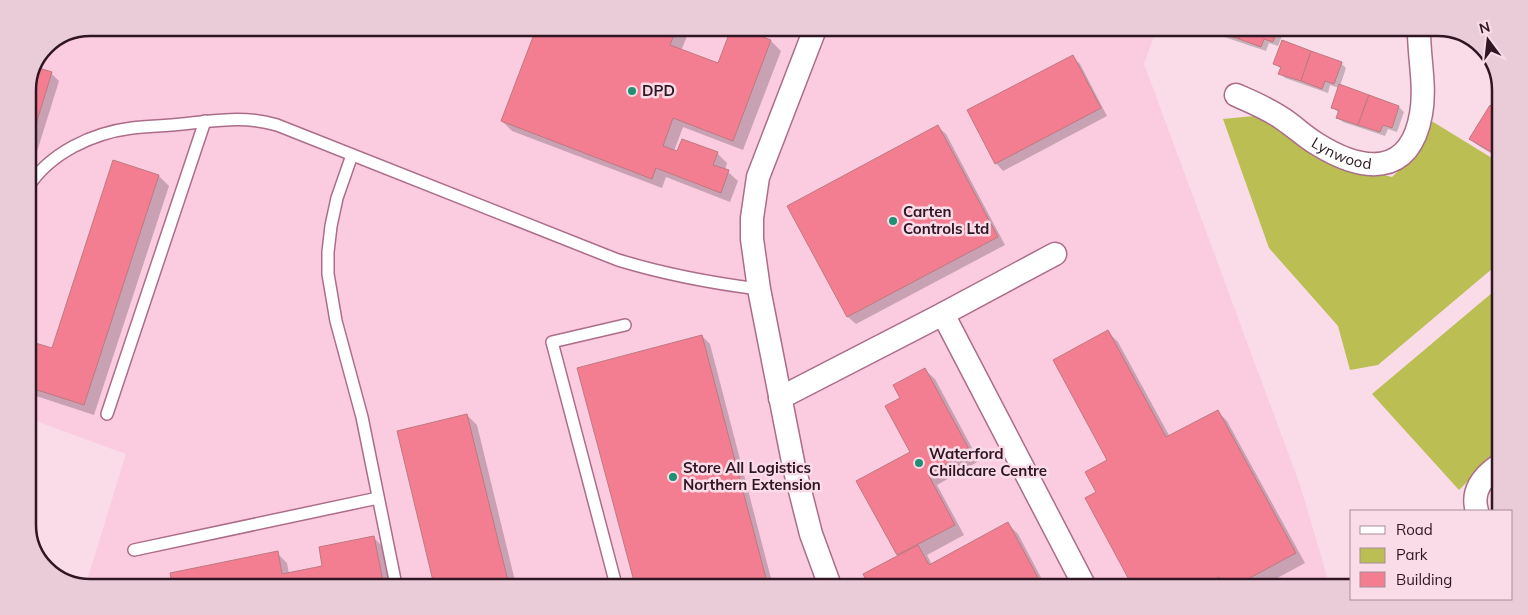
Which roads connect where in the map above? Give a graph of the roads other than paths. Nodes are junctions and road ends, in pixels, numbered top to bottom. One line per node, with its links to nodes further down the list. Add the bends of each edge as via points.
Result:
1 (812, 36): 8 (street, via 765,156 754,196 752,238)
2 (1419, 36): 3 (street, Lynwood, via 1423,102 1419,126 1409,147 1398,159 1387,164 1356,161 1326,150 1283,119)
3 (1236, 95)
4 (205, 121): 5 (lane, via 236,118 265,121); 6 (lane, via 130,128 93,138 60,155); 12 (lane)
5 (352, 155): 8 (lane, via 618,260 682,277); 14 (lane, via 331,226 328,274)
6 (36, 177)
7 (1055, 254): 9 (street)
8 (759, 289): 11 (street)
9 (943, 314): 11 (street); 20 (street)
10 (625, 325): 18 (lane, via 552,342)
11 (780, 398): 19 (street, via 803,503)
12 (108, 414)
13 (1492, 471): 15 (street, via 1481,481 1476,492)
14 (378, 498): 16 (lane); 17 (lane)
15 (1477, 510)
16 (134, 550)
17 (395, 579)
18 (614, 579)
19 (827, 579)
20 (1081, 579)

